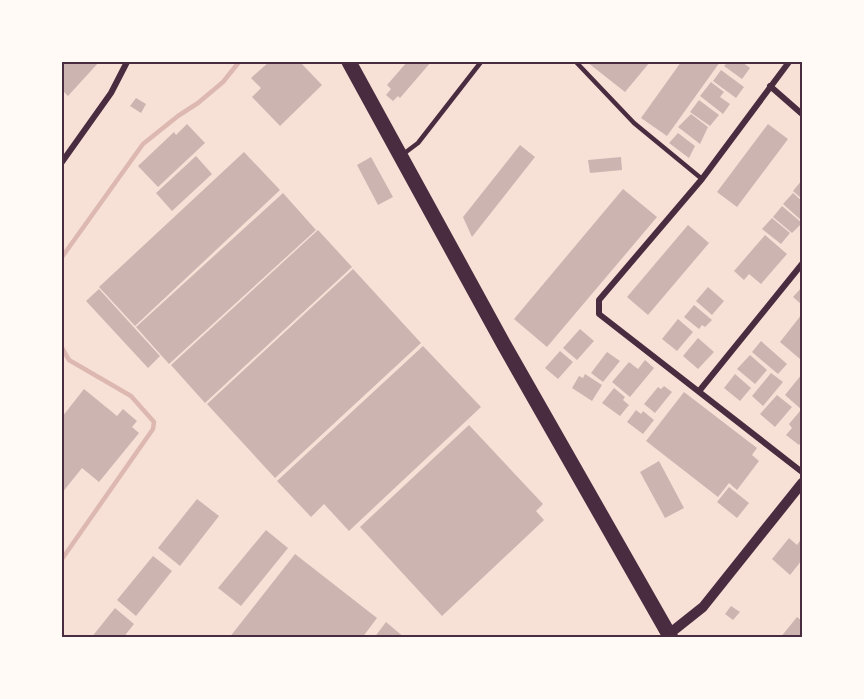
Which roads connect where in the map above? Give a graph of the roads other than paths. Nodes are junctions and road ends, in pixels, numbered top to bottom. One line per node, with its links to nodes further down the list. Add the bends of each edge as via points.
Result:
1 (127, 62): 9 (street, via 111,93)
2 (349, 62): 8 (highway)
3 (481, 62): 8 (lane, via 418,143)
4 (576, 62): 10 (lane, via 634,123)
5 (789, 62): 6 (street)
6 (770, 86): 7 (street); 10 (street)
7 (802, 114)
8 (400, 157): 15 (highway)
9 (62, 162)
10 (702, 179): 12 (street, via 599,300 600,314)
11 (802, 264): 12 (street)
12 (700, 390): 13 (street)
13 (802, 472)
14 (802, 483): 15 (street, via 703,607)
15 (670, 636)

